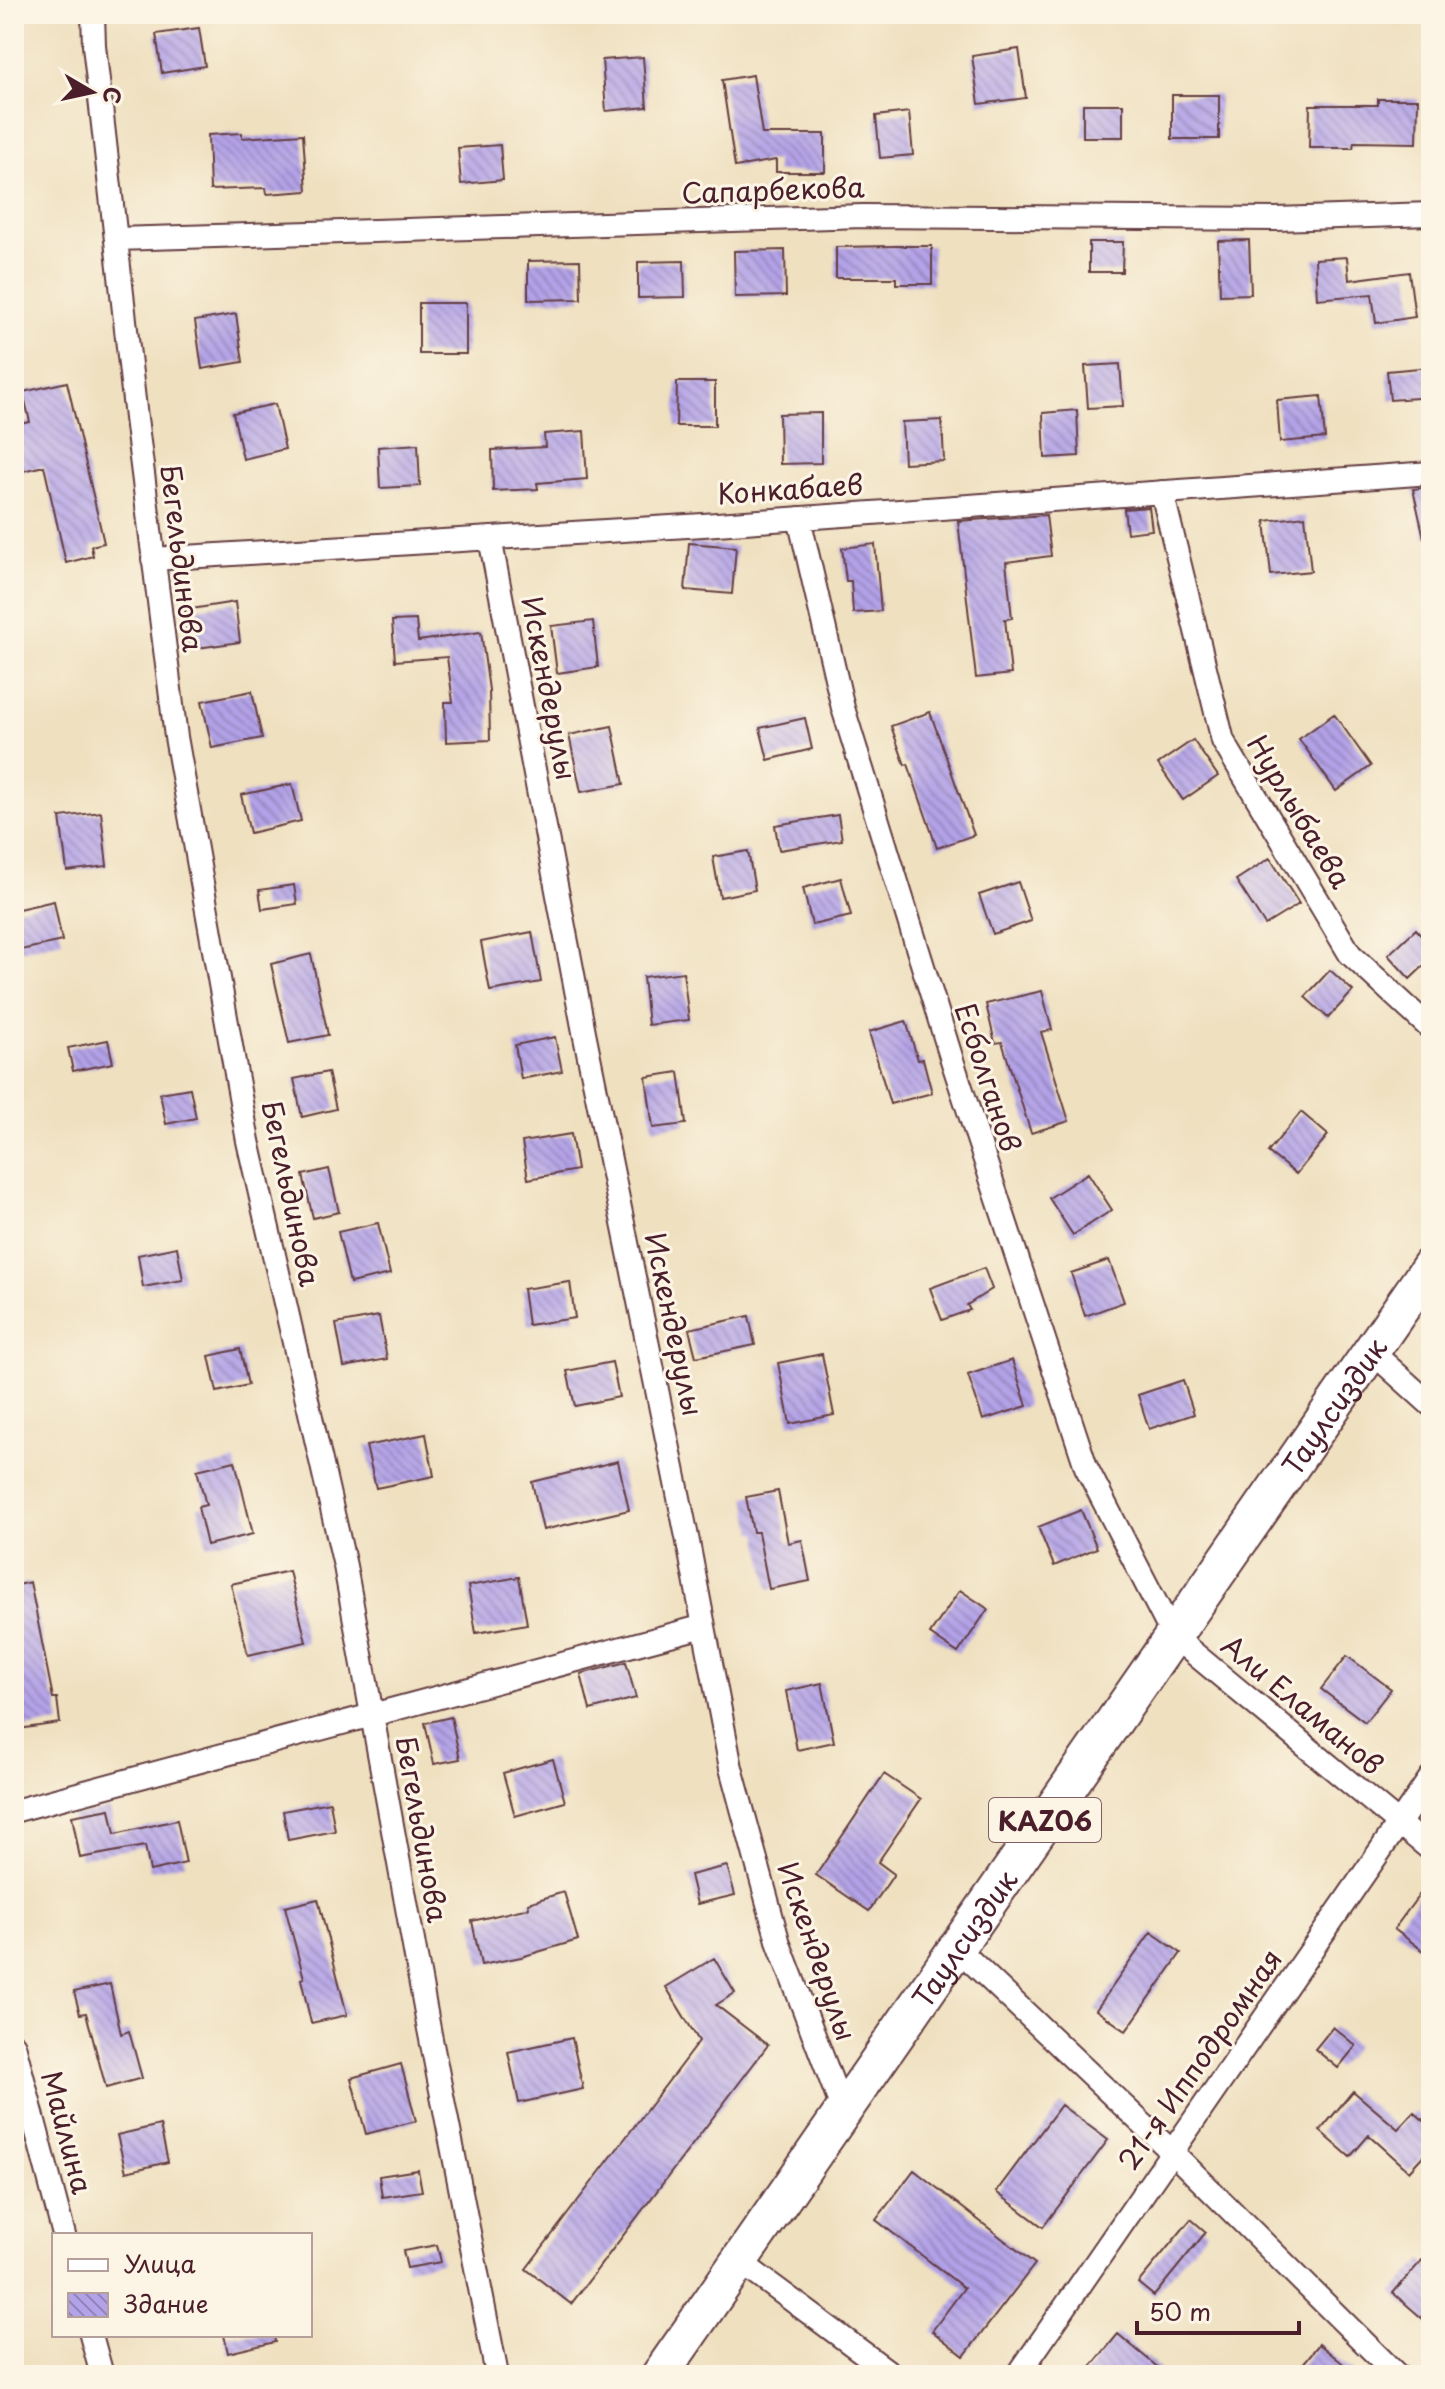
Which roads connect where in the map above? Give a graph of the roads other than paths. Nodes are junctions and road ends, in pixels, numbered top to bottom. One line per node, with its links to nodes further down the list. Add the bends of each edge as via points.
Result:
1 (93, 14): 3 (street, Бегельдинова)
2 (1431, 214): 3 (street, Сапарбекова, via 1276,219 863,216)
3 (116, 239): 8 (street, Бегельдинова)
4 (1431, 473): 5 (street, Конкабаев)
5 (1162, 492): 6 (street, Конкабаев); 9 (street, Нурлыбаева, via 1223,741 1350,954)
6 (799, 518): 7 (street, Конкабаев); 14 (street, Есболганов, via 843,708 1086,1467)
7 (490, 538): 8 (street, Конкабаев); 13 (street, Искендерулы)
8 (153, 559): 15 (street, Бегельдинова, via 176,737 248,1141 345,1566)
9 (1431, 1029)
10 (1431, 1265): 11 (main road, Таулсиздик / KAZ06)
11 (1371, 1351): 12 (street); 14 (main road, Таулсиздик / KAZ06)
12 (1431, 1405)
13 (704, 1626): 15 (street); 22 (street, Искендерулы, via 731,1768 779,1944)
14 (1173, 1636): 18 (street, Али Еламанов); 20 (main road, Таулсиздик / KAZ06)
15 (372, 1714): 17 (street); 28 (street, Бегельдинова)
16 (1431, 1777): 18 (street, 21-я Ипподромная)
17 (14, 1811)
18 (1399, 1823): 19 (street, Али Еламанов); 23 (street, 21-я Ипподромная)
19 (1431, 1850)
20 (956, 1947): 22 (main road, Таулсиздик / KAZ06); 23 (street)
21 (14, 2045): 24 (street, Майлина)
22 (843, 2111): 25 (main road, Таулсиздик / KAZ06)
23 (1171, 2151): 31 (street, 21-я Ипподромная); 32 (street)
24 (63, 2233)
25 (739, 2261): 29 (main road, Таулсиздик / KAZ06); 30 (street)
26 (92, 2337): 27 (street)
27 (102, 2375)
28 (497, 2375)
29 (660, 2375)
30 (893, 2375)
31 (1018, 2375)
32 (1397, 2375)

